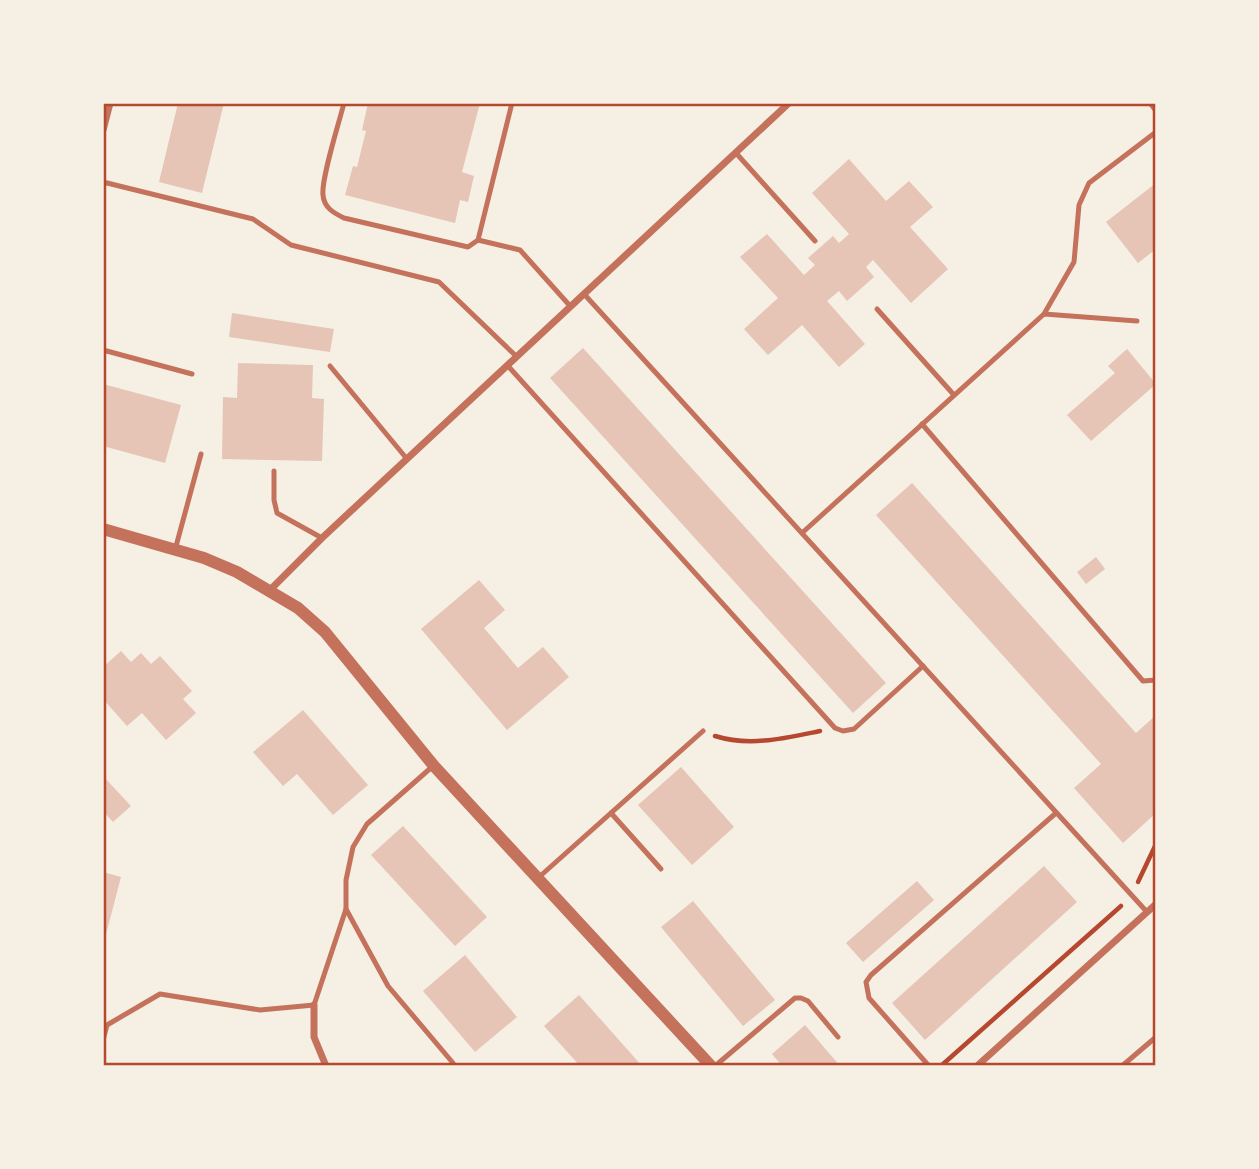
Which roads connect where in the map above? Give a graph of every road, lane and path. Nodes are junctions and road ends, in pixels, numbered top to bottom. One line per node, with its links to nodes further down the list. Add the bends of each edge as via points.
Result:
1 (110, 103): 7 (street)
2 (344, 103): 11 (lane, via 323,186 325,204 333,213 462,247)
3 (512, 103): 11 (lane)
4 (789, 103): 9 (street)
5 (1150, 103): 6 (lane)
6 (1156, 111)
7 (103, 130)
8 (1156, 132): 16 (lane, via 1089,183 1079,205 1074,262)
9 (736, 153): 12 (lane); 13 (street)
10 (103, 182): 19 (lane, via 253,219 291,245 439,282)
11 (478, 240): 14 (lane, via 520,250)
12 (814, 241)
13 (584, 294): 14 (street); 29 (lane)
14 (570, 307): 19 (street)
15 (877, 309): 23 (lane)
16 (1044, 314): 17 (lane); 23 (lane)
17 (1137, 321)
18 (103, 350): 22 (lane)
19 (517, 357): 21 (street)
20 (330, 366): 26 (lane)
21 (508, 366): 26 (street); 35 (lane)
22 (192, 374)
23 (954, 395): 24 (lane)
24 (922, 424): 29 (lane); 34 (lane, via 1143,681)
25 (201, 454): 31 (lane)
26 (407, 459): 30 (street)
27 (274, 471): 30 (lane, via 277,513)
28 (103, 529): 31 (street)
29 (802, 534): 33 (lane)
30 (321, 538): 32 (street)
31 (175, 550): 32 (street, via 204,558)
32 (270, 590): 37 (street, via 325,632)
33 (923, 666): 35 (lane, via 854,729); 39 (lane)
34 (1156, 680)
35 (835, 728): 36 (path, via 738,742)
36 (703, 731): 38 (lane)
37 (434, 766): 42 (street); 45 (lane, via 367,824 353,847)
38 (611, 813): 41 (lane); 42 (lane)
39 (1056, 813): 43 (lane); 54 (lane, via 866,982 869,998)
40 (1156, 844): 43 (path)
41 (661, 869)
42 (538, 878): 53 (street)
43 (1132, 896): 46 (lane); 55 (path)
44 (1156, 904): 46 (street)
45 (346, 909): 47 (lane); 51 (lane, via 388,986)
46 (1147, 912): 56 (street)
47 (314, 1005): 50 (lane, via 260,1010 160,994 107,1026); 52 (street, via 314,1037)
48 (838, 1037): 53 (lane, via 807,1002 795,998)
49 (1156, 1037): 57 (lane)
50 (103, 1040)
51 (453, 1063)
52 (326, 1066)
53 (713, 1066)
54 (929, 1066)
55 (942, 1066)
56 (977, 1066)
57 (1122, 1066)

